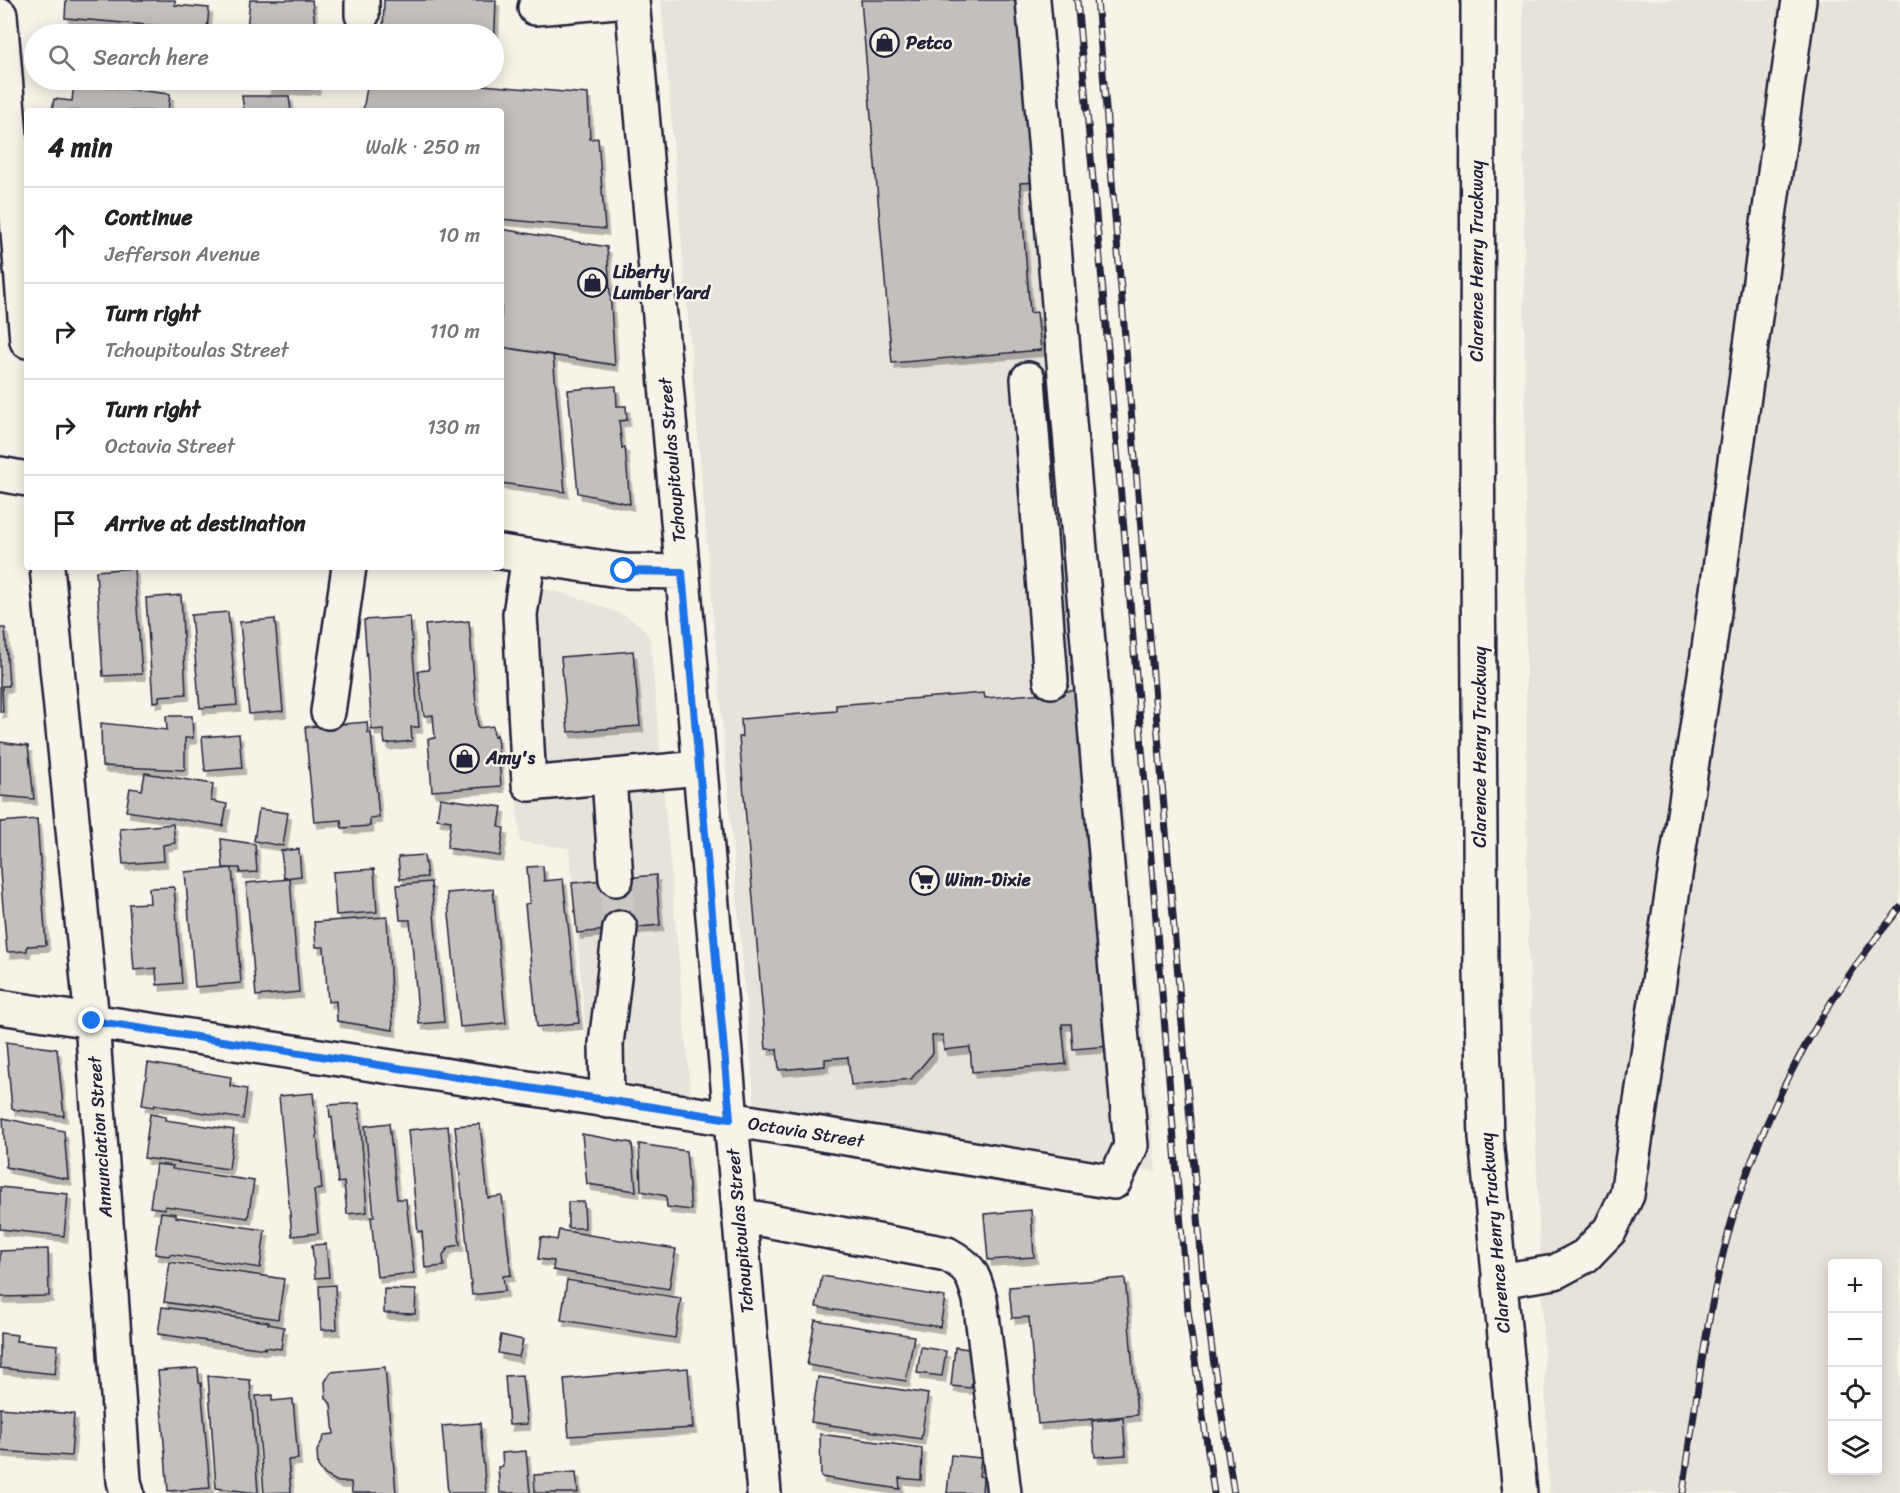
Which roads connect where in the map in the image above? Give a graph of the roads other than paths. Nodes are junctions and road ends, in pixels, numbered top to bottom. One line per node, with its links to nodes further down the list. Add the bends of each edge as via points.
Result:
1 (630, 0): 5 (street); 14 (street, Tchoupitoulas Street)
2 (1033, 0): 24 (street, Octavia Street, via 1131,1146 1113,1182)
3 (1478, 0): 26 (street, Clarence Henry Truckway, via 1481,973 1486,1138)
4 (1799, 0): 26 (street, via 1709,648 1627,1195 1610,1230 1586,1256 1554,1272)
5 (542, 5)
6 (0, 15): 7 (street)
7 (24, 305)
8 (1028, 379): 15 (street)
9 (0, 474): 10 (street)
10 (24, 478)
11 (515, 554): 14 (street, via 624,571); 18 (street, via 529,784)
12 (47, 570): 22 (street, Annunciation Street)
13 (349, 570): 16 (street)
14 (682, 572): 17 (street, Tchoupitoulas Street)
15 (1051, 681)
16 (328, 712)
17 (699, 768): 18 (street); 24 (street, Tchoupitoulas Street)
18 (609, 778): 19 (street)
19 (616, 879)
20 (620, 928): 23 (street, via 606,1044)
21 (0, 1007): 22 (street, Octavia Street)
22 (92, 1021): 23 (street, Octavia Street); 27 (street, Annunciation Street, via 124,1481)
23 (607, 1101): 24 (street, Octavia Street)
24 (730, 1119): 25 (street, Tchoupitoulas Street)
25 (738, 1215): 28 (street, Tchoupitoulas Street); 29 (street, via 947,1254 965,1264 980,1299)
26 (1499, 1281): 30 (street, Clarence Henry Truckway)
27 (128, 1493)
28 (764, 1493)
29 (1004, 1493)
30 (1520, 1493)

